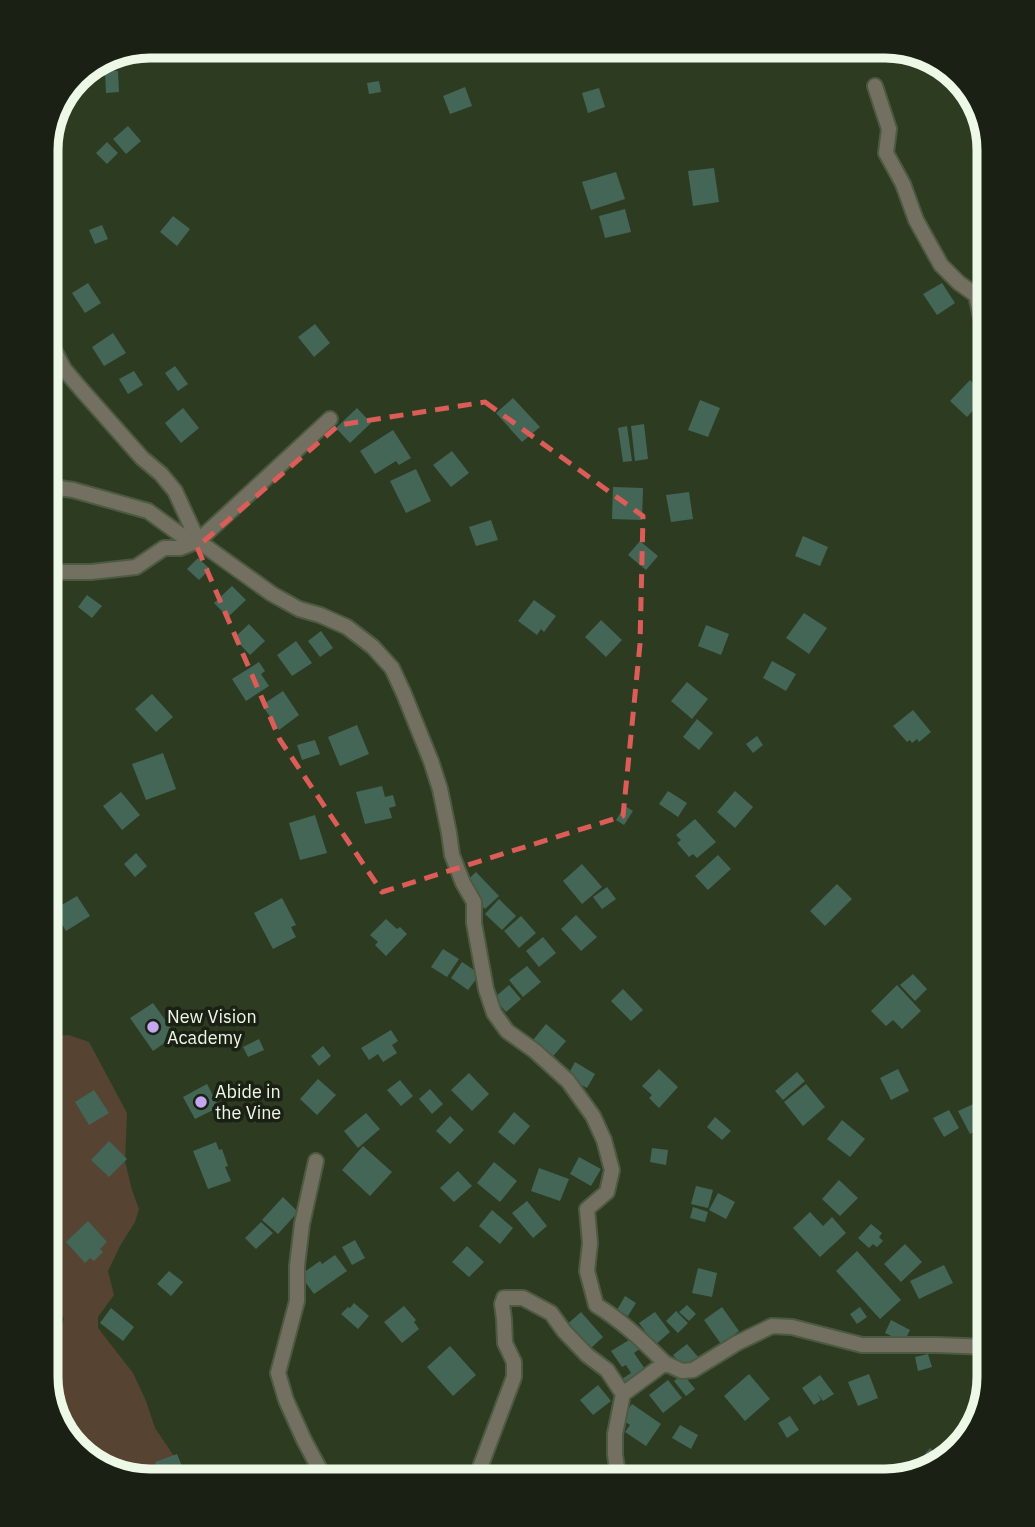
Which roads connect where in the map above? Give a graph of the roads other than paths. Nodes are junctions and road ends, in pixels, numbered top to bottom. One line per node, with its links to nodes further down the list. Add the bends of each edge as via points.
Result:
1 (876, 86): 2 (street, via 889,130 886,153 916,219 941,265)
2 (977, 299)
3 (58, 358): 6 (street, via 175,491)
4 (330, 419): 6 (street)
5 (58, 488): 6 (street, via 148,511)
6 (195, 542): 7 (street, via 164,548 136,567); 10 (street, via 272,594 346,627 392,668 431,761 452,855 474,902 474,923 494,1013 507,1031 568,1082 604,1140 612,1170 607,1192 587,1209 587,1271 596,1305 638,1335)
7 (58, 572)
8 (316, 1161): 12 (street, via 302,1223 297,1301 278,1373)
9 (977, 1347): 10 (street, via 862,1345 792,1326 772,1326 693,1370 682,1371)
10 (665, 1363): 11 (street)
11 (623, 1394): 13 (street, via 607,1370 587,1355 551,1313 523,1298 504,1298 505,1343 514,1362 514,1377); 14 (street, via 615,1434)
12 (320, 1469)
13 (480, 1469)
14 (617, 1469)

